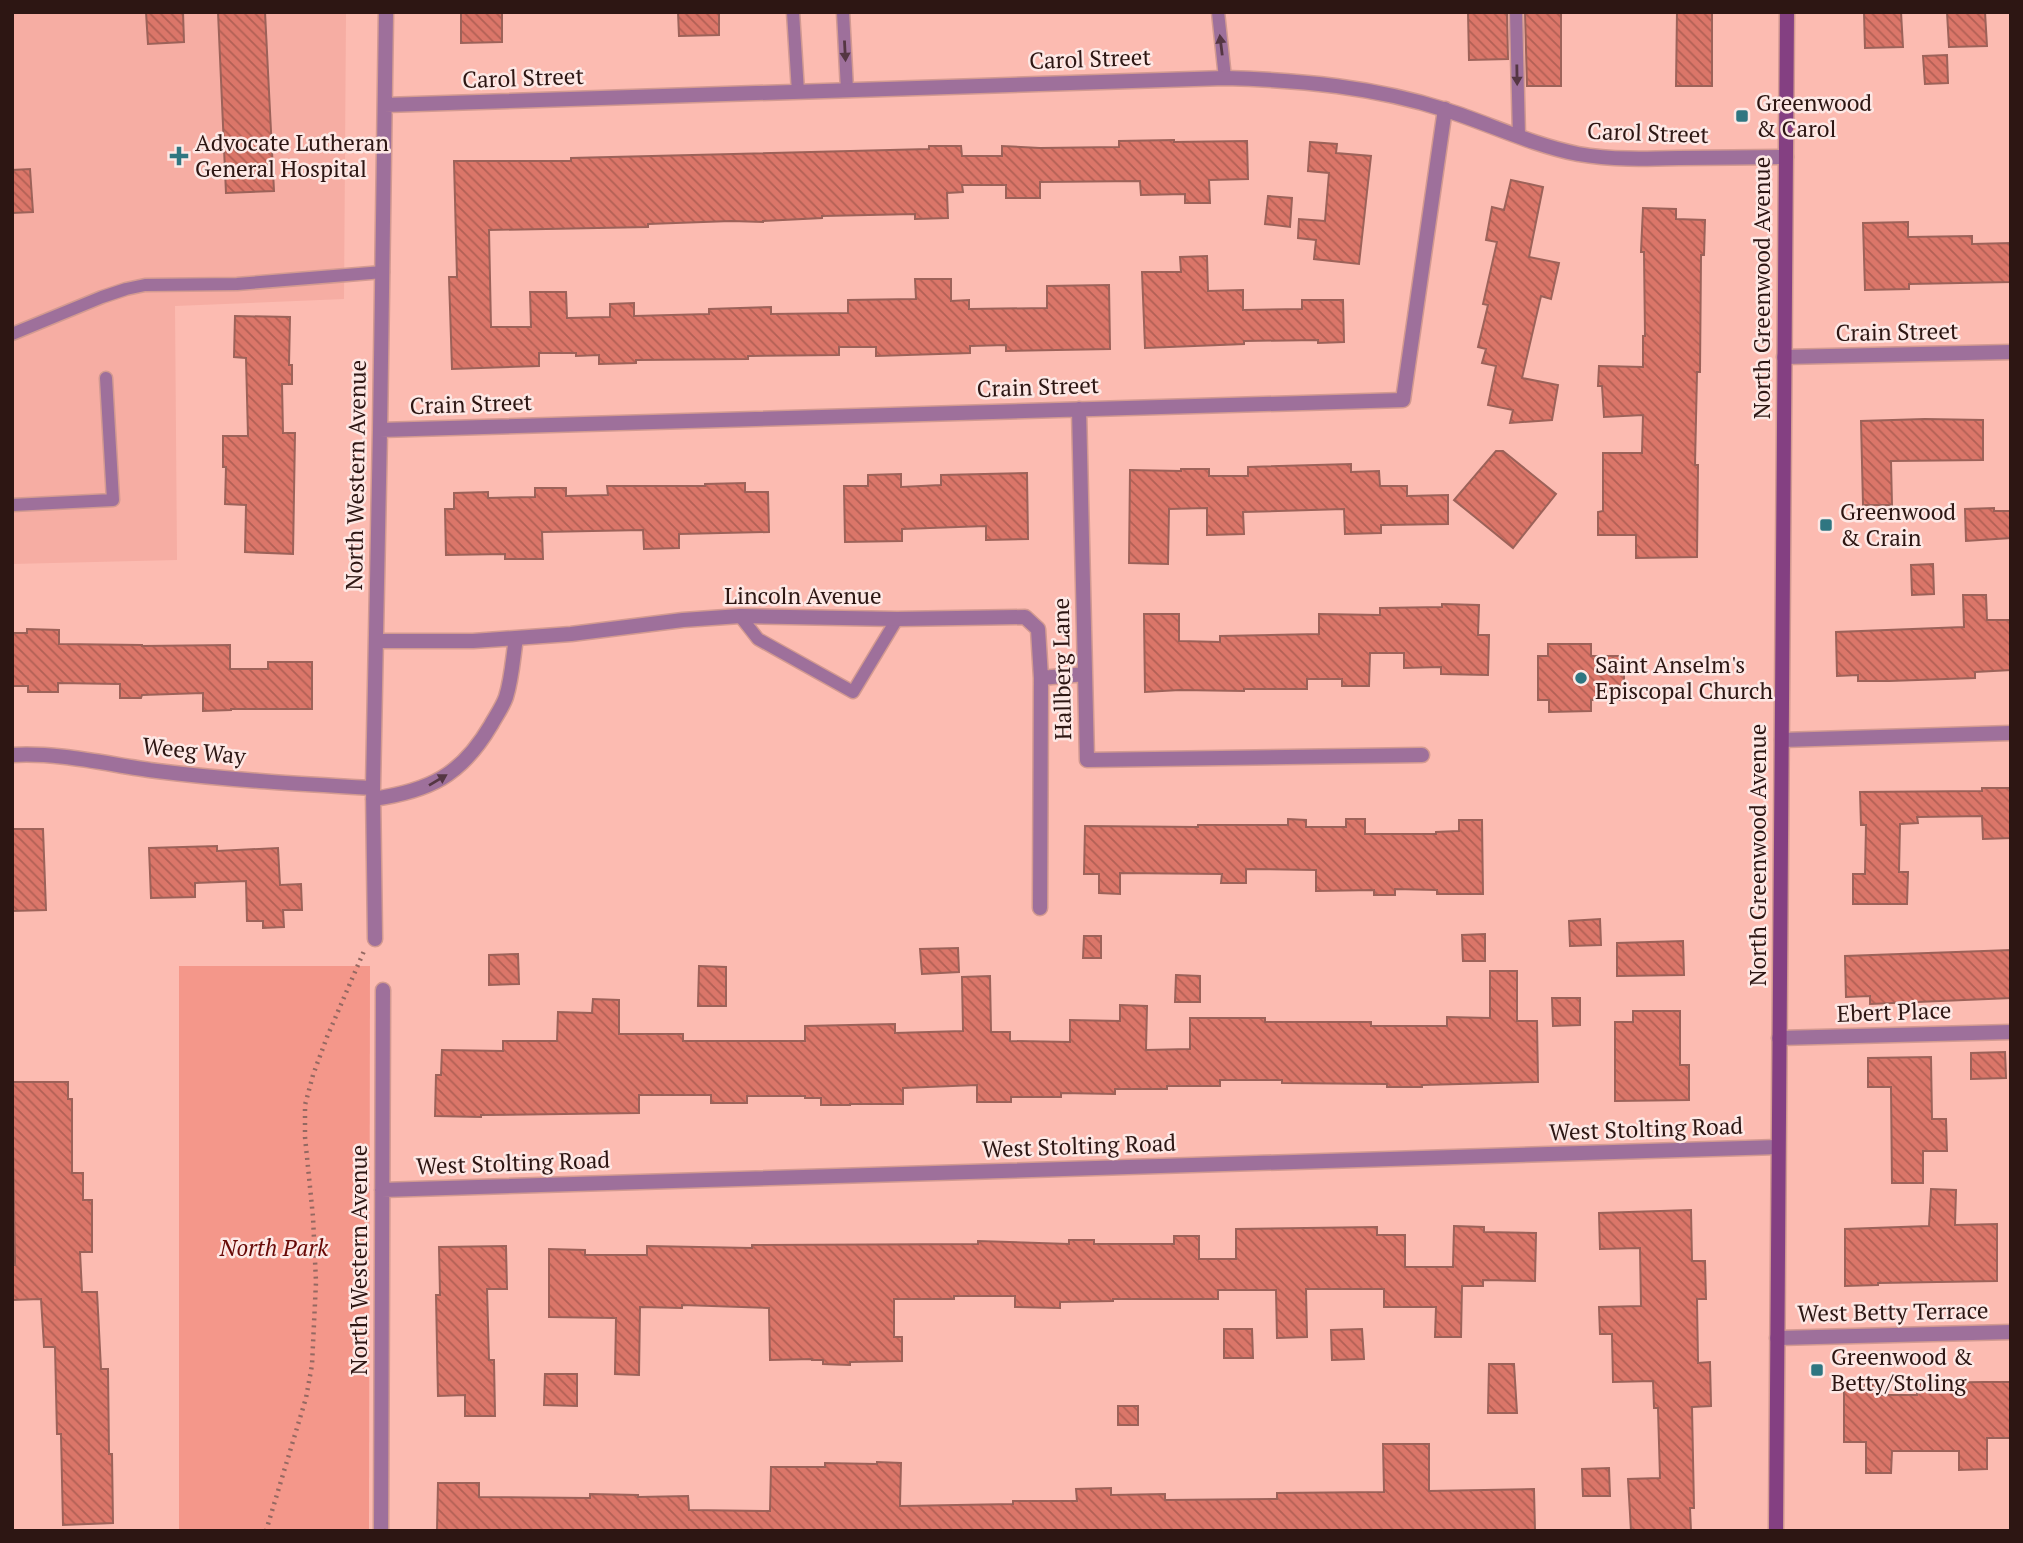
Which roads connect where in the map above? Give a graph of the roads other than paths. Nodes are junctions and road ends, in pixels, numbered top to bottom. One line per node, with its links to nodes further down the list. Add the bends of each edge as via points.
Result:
1 (386, 12): 10 (street, North Western Avenue)
2 (793, 12): 9 (lane)
3 (844, 12): 8 (lane, one-way to 8)
4 (1218, 12): 7 (lane, one-way to 4)
5 (1516, 12): 12 (lane, one-way to 12)
6 (1787, 12): 13 (main road, North Greenwood Avenue)
7 (1225, 78): 8 (street, Carol Street); 11 (street, Carol Street, via 1328,84)
8 (847, 90): 9 (street, Carol Street)
9 (798, 92): 10 (street, Carol Street)
10 (385, 105): 14 (street, North Western Avenue)
11 (1444, 109): 12 (street, Carol Street); 19 (street, Crain Street, via 1403,400)
12 (1519, 137): 13 (street, Carol Street, via 1619,159)
13 (1786, 157): 17 (main road, North Greenwood Avenue)
14 (383, 272): 15 (lane, via 237,284 145,285 102,297); 20 (street, North Western Avenue)
15 (12, 334)
16 (2011, 352): 17 (street, Crain Street)
17 (1784, 357): 29 (main road, North Greenwood Avenue)
18 (106, 378): 21 (lane, via 113,500)
19 (1079, 409): 20 (street, Crain Street); 26 (street, Hallberg Lane)
20 (380, 430): 25 (street, North Western Avenue)
21 (12, 505)
22 (740, 616): 23 (street, Lincoln Avenue); 23 (lane, via 758,639 853,692); 24 (street, Lincoln Avenue)
23 (897, 619): 27 (street, Lincoln Avenue, via 1025,617 1038,629)
24 (516, 638): 25 (street, Lincoln Avenue); 32 (street, one-way to 24, via 397,795 431,785 456,768 481,741 506,699)
25 (376, 641): 32 (street, North Western Avenue)
26 (1085, 674): 27 (street); 31 (street, Hallberg Lane, via 1087,760)
27 (1041, 678): 33 (street, Lincoln Avenue)
28 (2011, 733): 29 (street)
29 (1782, 740): 37 (main road, North Greenwood Avenue)
30 (12, 755): 32 (street, Weeg Way)
31 (1422, 755)
32 (373, 793): 34 (street, North Western Avenue)
33 (1040, 908)
34 (375, 932)
35 (383, 989): 39 (street, North Western Avenue)
36 (2011, 1032): 37 (street, Ebert Place)
37 (1779, 1038): 38 (main road, North Greenwood Avenue)
38 (1779, 1147): 39 (street, West Stolting Road); 41 (main road, North Greenwood Avenue)
39 (382, 1190): 42 (street, North Western Avenue)
40 (2011, 1332): 41 (street, West Betty Terrace)
41 (1777, 1338): 43 (main road, North Greenwood Avenue)
42 (381, 1531)
43 (1776, 1531)

